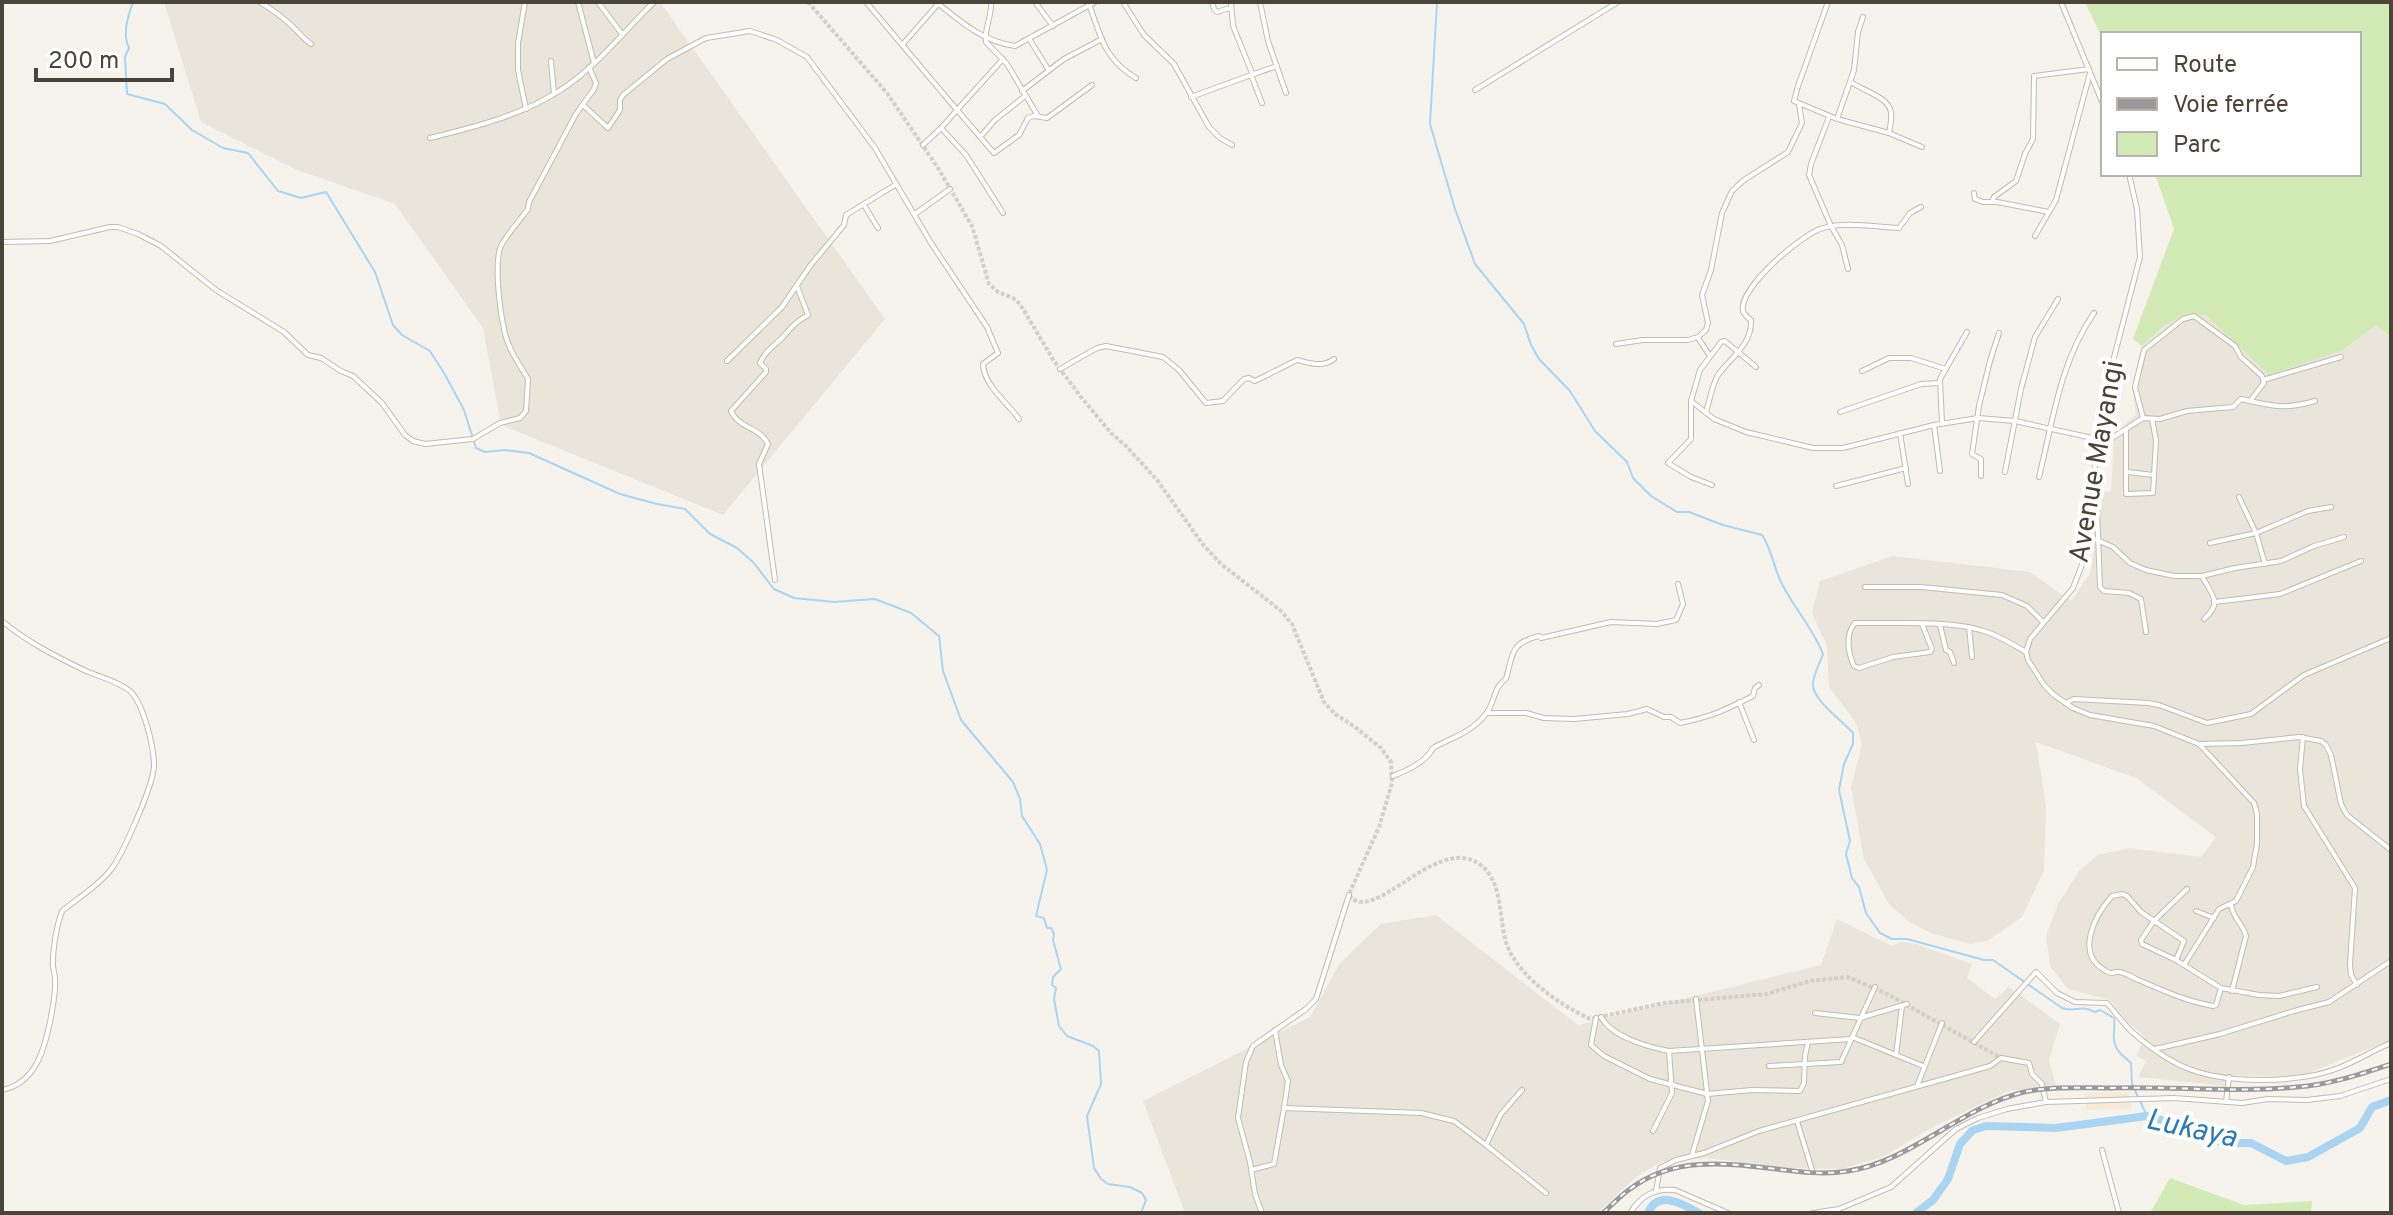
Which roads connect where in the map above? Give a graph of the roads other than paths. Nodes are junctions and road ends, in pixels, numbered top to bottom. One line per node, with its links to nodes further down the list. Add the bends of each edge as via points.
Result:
1 (260, 2): 25 (street)
2 (525, 2): 46 (street, via 518,70)
3 (578, 2): 29 (street)
4 (598, 2): 21 (street)
5 (654, 2): 21 (street)
6 (866, 2): 26 (street)
7 (991, 2): 22 (street)
8 (1035, 2): 20 (street)
9 (1123, 2): 41 (street, via 1144,35 1174,64)
10 (1212, 2): 18 (street, via 1217,12)
11 (1260, 2): 30 (street)
12 (1618, 2): 17 (street)
13 (1828, 2): 44 (street, via 1794,99)
14 (2061, 2): 32 (street)
15 (937, 3): 22 (street); 26 (street)
16 (1091, 3): 20 (street); 23 (street)
17 (1609, 4): 37 (street)
18 (1231, 5): 33 (street)
19 (1863, 17): 35 (street)
20 (1053, 26): 24 (street)
21 (622, 34): 29 (street)
22 (985, 37): 24 (street, via 1011,46); 27 (street)
23 (1102, 39): 31 (street); 34 (street, via 1117,65)
24 (1030, 40): 31 (street)
25 (311, 44)
26 (903, 44): 47 (street)
27 (1003, 59): 40 (street); 47 (street)
28 (551, 61): 39 (street)
29 (592, 65): 39 (street); 45 (street, via 596,83)
30 (1277, 66): 33 (street); 38 (street)
31 (1048, 69): 40 (street)
32 (2090, 71): 42 (street); 62 (street, via 2034,76 2033,139 2016,181); 65 (street)
33 (1251, 75): 41 (street); 43 (street)
34 (1136, 78)
35 (1851, 82): 50 (street); 52 (street, via 1889,107)
36 (1092, 85): 48 (street, via 1047,118)
37 (1475, 90)
38 (1286, 93)
39 (554, 94): 46 (street)
40 (1023, 94): 48 (street); 53 (street)
41 (1191, 97): 56 (street, via 1209,127)
42 (2101, 99)
43 (1262, 103)
44 (1799, 104): 49 (street); 78 (street, via 1802,123 1788,152 1732,191 1722,213 1702,295 1707,327)
45 (583, 105): 59 (street, via 608,128 623,95 667,59 706,38 762,34 807,57 871,143); 71 (street, via 528,209 499,251 504,329 528,379 526,411 473,439 413,441 353,376 308,355 284,332 138,234 110,227 50,241)
46 (526, 109): 54 (street)
47 (957, 110): 51 (street); 53 (street)
48 (1038, 116): 53 (street, via 1028,118 1019,135 997,153)
49 (1829, 117): 50 (street); 68 (street, via 1809,175)
50 (1837, 119): 52 (street)
51 (941, 128): 55 (street); 66 (street, via 966,155)
52 (1889, 133): 57 (street)
53 (981, 136)
54 (430, 138)
55 (923, 145)
56 (1232, 145)
57 (1922, 147)
58 (2129, 176): 106 (street, Avenue Mayangi, via 2140,257)
59 (895, 185): 63 (street); 67 (street)
60 (950, 189): 67 (street)
61 (1974, 193): 62 (street, via 1975,199)
62 (1992, 202): 65 (street)
63 (864, 205): 69 (street); 73 (street, via 846,215 844,225)
64 (1921, 207): 68 (street, via 1899,228)
65 (2049, 212): 70 (street)
66 (1003, 213)
67 (915, 214): 98 (street, via 987,327 998,353 982,369)
68 (1831, 226): 72 (street); 80 (street, via 1812,231 1754,283 1743,308 1751,320 1750,331)
69 (878, 228)
70 (2035, 236)
71 (2, 242)
72 (1848, 269)
73 (797, 286): 84 (street); 127 (street, via 808,315 791,325 763,357 760,363 766,372 731,411 739,424 763,434 768,444 759,464)
74 (2058, 299): 100 (street, via 2035,337)
75 (2094, 313): 103 (street, via 2079,334 2064,373)
76 (1967, 332): 87 (street)
77 (1999, 333): 96 (street)
78 (1698, 337): 79 (street); 81 (street)
79 (1616, 344)
80 (1739, 352): 81 (street, via 1723,341); 85 (street); 94 (street, via 1716,380)
81 (1710, 356): 91 (street)
82 (2341, 357): 89 (street)
83 (1334, 359): 86 (street, via 1313,365 1297,360 1255,381 1244,379 1223,401 1206,403 1162,356 1106,346)
84 (727, 361)
85 (1756, 367)
86 (1060, 369)
87 (1947, 369): 88 (street, via 1911,358 1889,358); 90 (street)
88 (1862, 371)
89 (2263, 380): 92 (street); 97 (street, via 2235,346 2194,316 2183,319 2144,350 2135,387)
90 (1940, 383): 95 (street, via 1921,384); 101 (street)
91 (1691, 401): 94 (street); 115 (street, via 1691,439 1668,463)
92 (2250, 401): 93 (street, via 2286,407); 99 (street)
93 (2315, 401)
94 (1706, 412): 105 (street, via 1746,432 1813,448 1843,448)
95 (1840, 412)
96 (1978, 418): 100 (street); 101 (street); 112 (street, via 1972,455 1981,459)
97 (2143, 418): 99 (street); 104 (street)
98 (1019, 419)
99 (2152, 419): 111 (street)
100 (2015, 421): 103 (street); 109 (street)
101 (1942, 423): 102 (street)
102 (1934, 425): 105 (street); 108 (street)
103 (2051, 430): 106 (street); 113 (street)
104 (2126, 431): 106 (street); 110 (street)
105 (1900, 433): 107 (street)
106 (2097, 440): 119 (street, Avenue Mayangi)
107 (1906, 468): 114 (street); 116 (street)
108 (1940, 471)
109 (2005, 472)
110 (2127, 472): 111 (street); 111 (street, via 2126,494 2153,493)
111 (2154, 475)
112 (1981, 476)
113 (2039, 477)
114 (1908, 484)
115 (1712, 485)
116 (1836, 486)
117 (2239, 497): 120 (street)
118 (2331, 507): 120 (street)
119 (2089, 510): 122 (street, via 2097,510); 133 (street, Avenue Mayangi, via 2078,578)
120 (2256, 533): 123 (street); 125 (street)
121 (2344, 537): 125 (street)
122 (2097, 540): 126 (street, via 2146,570); 137 (street, via 2101,589 2141,599)
123 (2210, 543)
124 (2361, 561): 130 (street, via 2280,594)
125 (2265, 564): 126 (street)
126 (2202, 576): 130 (street)
127 (775, 580)
128 (1678, 584): 145 (street, via 1683,604 1676,620 1609,623 1518,644)
129 (1865, 587): 133 (street, via 2002,595 2027,606)
130 (2215, 602): 131 (street, via 2214,611)
131 (2204, 619)
132 (2, 621): 185 (street, via 38,646 133,694 154,768 109,872 62,911 52,962 55,999 41,1059 21,1081)
133 (2043, 621): 139 (street, Avenue Mayangi)
134 (1922, 624): 134 (street, via 1852,625 1848,650 1854,666 1930,652); 135 (street)
135 (1940, 625): 136 (street); 141 (street)
136 (1969, 627): 139 (street); 140 (street)
137 (2146, 632)
138 (2391, 638): 144 (street, via 2304,675 2251,714 2215,722 2148,703)
139 (2026, 652): 144 (street, via 2044,685)
140 (1972, 657)
141 (1954, 663)
142 (1759, 685): 143 (street, via 1753,696)
143 (1739, 702): 145 (street, via 1711,717 1680,723 1649,709 1576,719); 147 (street)
144 (2065, 703): 148 (street, via 2090,715 2154,726)
145 (1488, 713): 149 (street, via 1467,732)
146 (2303, 737): 148 (street); 150 (street, via 2321,741 2329,750 2347,815); 160 (street, via 2304,806 2355,888 2350,964)
147 (1754, 740)
148 (2199, 744): 153 (street, via 2256,808 2255,860)
149 (1393, 776)
150 (2391, 850)
151 (2187, 889): 156 (street)
152 (1349, 895): 169 (street, via 1316,999)
153 (2231, 905): 155 (street, via 2221,907); 164 (street, via 2246,936)
154 (2196, 911): 155 (street)
155 (2214, 918): 159 (street)
156 (2154, 921): 157 (street, via 2184,941); 157 (street, via 2142,944); 163 (street, via 2127,896 2112,896 2091,929 2095,962 2109,973 2122,972 2187,1001 2215,1006)
157 (2176, 960): 159 (street)
158 (2391, 961): 160 (street)
159 (2184, 965): 163 (street)
160 (2357, 985): 174 (street, via 2329,1002)
161 (1875, 987): 167 (street)
162 (2317, 987): 164 (street, via 2279,996)
163 (2221, 988): 164 (street)
164 (2232, 991)
165 (1696, 999): 175 (street)
166 (1815, 1013): 167 (street)
167 (1860, 1018): 170 (street); 177 (street, via 1904,1005)
168 (1942, 1023): 180 (street)
169 (1275, 1030): 190 (street, via 1288,1075); 196 (street, via 1253,1046 1246,1062 1238,1118)
170 (1851, 1038): 171 (street); 177 (street); 178 (street, via 1840,1063)
171 (1808, 1042): 175 (street); 178 (street)
172 (1974, 1042): 174 (street, via 2036,972 2075,1002 2107,1003)
173 (2391, 1043): 181 (street, via 2339,1068 2303,1078)
174 (2155, 1049): 181 (street, via 2194,1071)
175 (1701, 1050): 176 (street); 187 (street)
176 (1669, 1051): 183 (street); 183 (street, via 1648,1047 1599,1018 1591,1042 1631,1070)
177 (1896, 1055): 180 (street)
178 (1805, 1065): 179 (street); 187 (street, via 1800,1091)
179 (1769, 1066)
180 (1923, 1066): 184 (street)
181 (2229, 1077): 189 (street)
182 (2391, 1079): 189 (street, via 2316,1100)
183 (1672, 1086): 187 (street); 192 (street)
184 (1917, 1086): 188 (street, via 1990,1066 2001,1058 2029,1063); 191 (street)
185 (2, 1090)
186 (1522, 1090): 193 (street, via 1501,1114)
187 (1707, 1094): 195 (street)
188 (2046, 1102): 189 (street); 203 (street, via 1966,1123 1891,1187 1839,1209)
189 (2226, 1102)
190 (1284, 1108): 193 (street, via 1421,1113 1454,1121); 196 (street, via 1274,1164)
191 (1797, 1121): 195 (street); 197 (street)
192 (1653, 1131)
193 (1486, 1145): 199 (street)
194 (2102, 1150): 204 (street)
195 (1692, 1155): 198 (street, via 1660,1168)
196 (1251, 1170): 200 (street)
197 (1812, 1170)
198 (1656, 1191): 201 (street, via 1640,1199); 202 (street, via 1675,1190)
199 (1546, 1193)
200 (1262, 1213)
201 (1630, 1213)
202 (1728, 1213)
203 (1813, 1213)
204 (2119, 1213)

